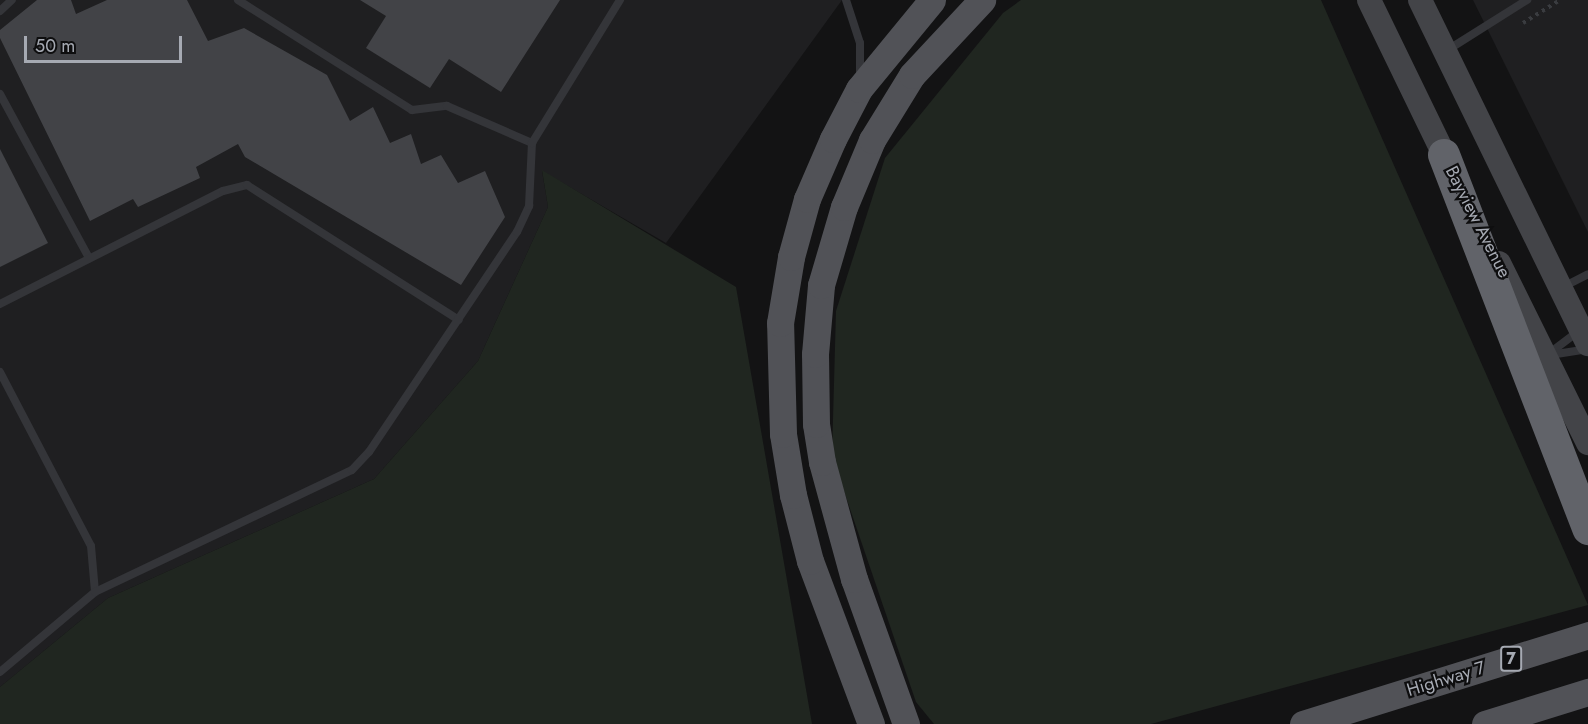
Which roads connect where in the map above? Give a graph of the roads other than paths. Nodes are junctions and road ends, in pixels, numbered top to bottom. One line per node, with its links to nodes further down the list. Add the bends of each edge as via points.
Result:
1 (12, 0): 10 (lane)
2 (238, 0): 14 (lane, via 412,110 447,106)
3 (620, 0): 14 (lane)
4 (846, 0): 12 (lane, via 860,43)
5 (932, 0): 12 (main road)
6 (982, 0): 28 (main road, via 912,75 873,140 844,207 821,285 815,354 819,443 832,507)
7 (1369, 0): 15 (main road, Bayview Avenue)
8 (1420, 0): 11 (main road)
9 (1527, 0): 11 (lane)
10 (0, 11)
11 (1445, 51): 18 (main road)
12 (859, 89): 30 (main road, via 807,199 791,257 780,323 779,376 793,495 810,561)
13 (0, 94): 16 (lane)
14 (532, 143): 20 (lane, via 529,206 517,232)
15 (1444, 155): 22 (main road, Bayview Avenue); 25 (highway)
16 (89, 258): 19 (lane); 20 (lane, via 223,191 247,185)
17 (1588, 274): 18 (lane)
18 (1561, 288): 21 (main road)
19 (0, 304)
20 (459, 320): 26 (lane, via 369,452 352,470)
21 (1586, 337): 22 (lane); 22 (lane)
22 (1546, 355): 24 (main road, Bayview Avenue)
23 (0, 372): 26 (lane, via 91,546)
24 (1588, 443)
25 (1588, 529)
26 (95, 592): 29 (lane)
27 (1588, 635): 36 (main road, Highway 7 / 7)
28 (886, 671): 34 (main road); 35 (main road)
29 (0, 672)
30 (854, 680): 32 (main road); 33 (main road)
31 (1588, 692): 37 (main road)
32 (859, 724)
33 (871, 724)
34 (906, 724)
35 (917, 724)
36 (1303, 724)
37 (1485, 724)

